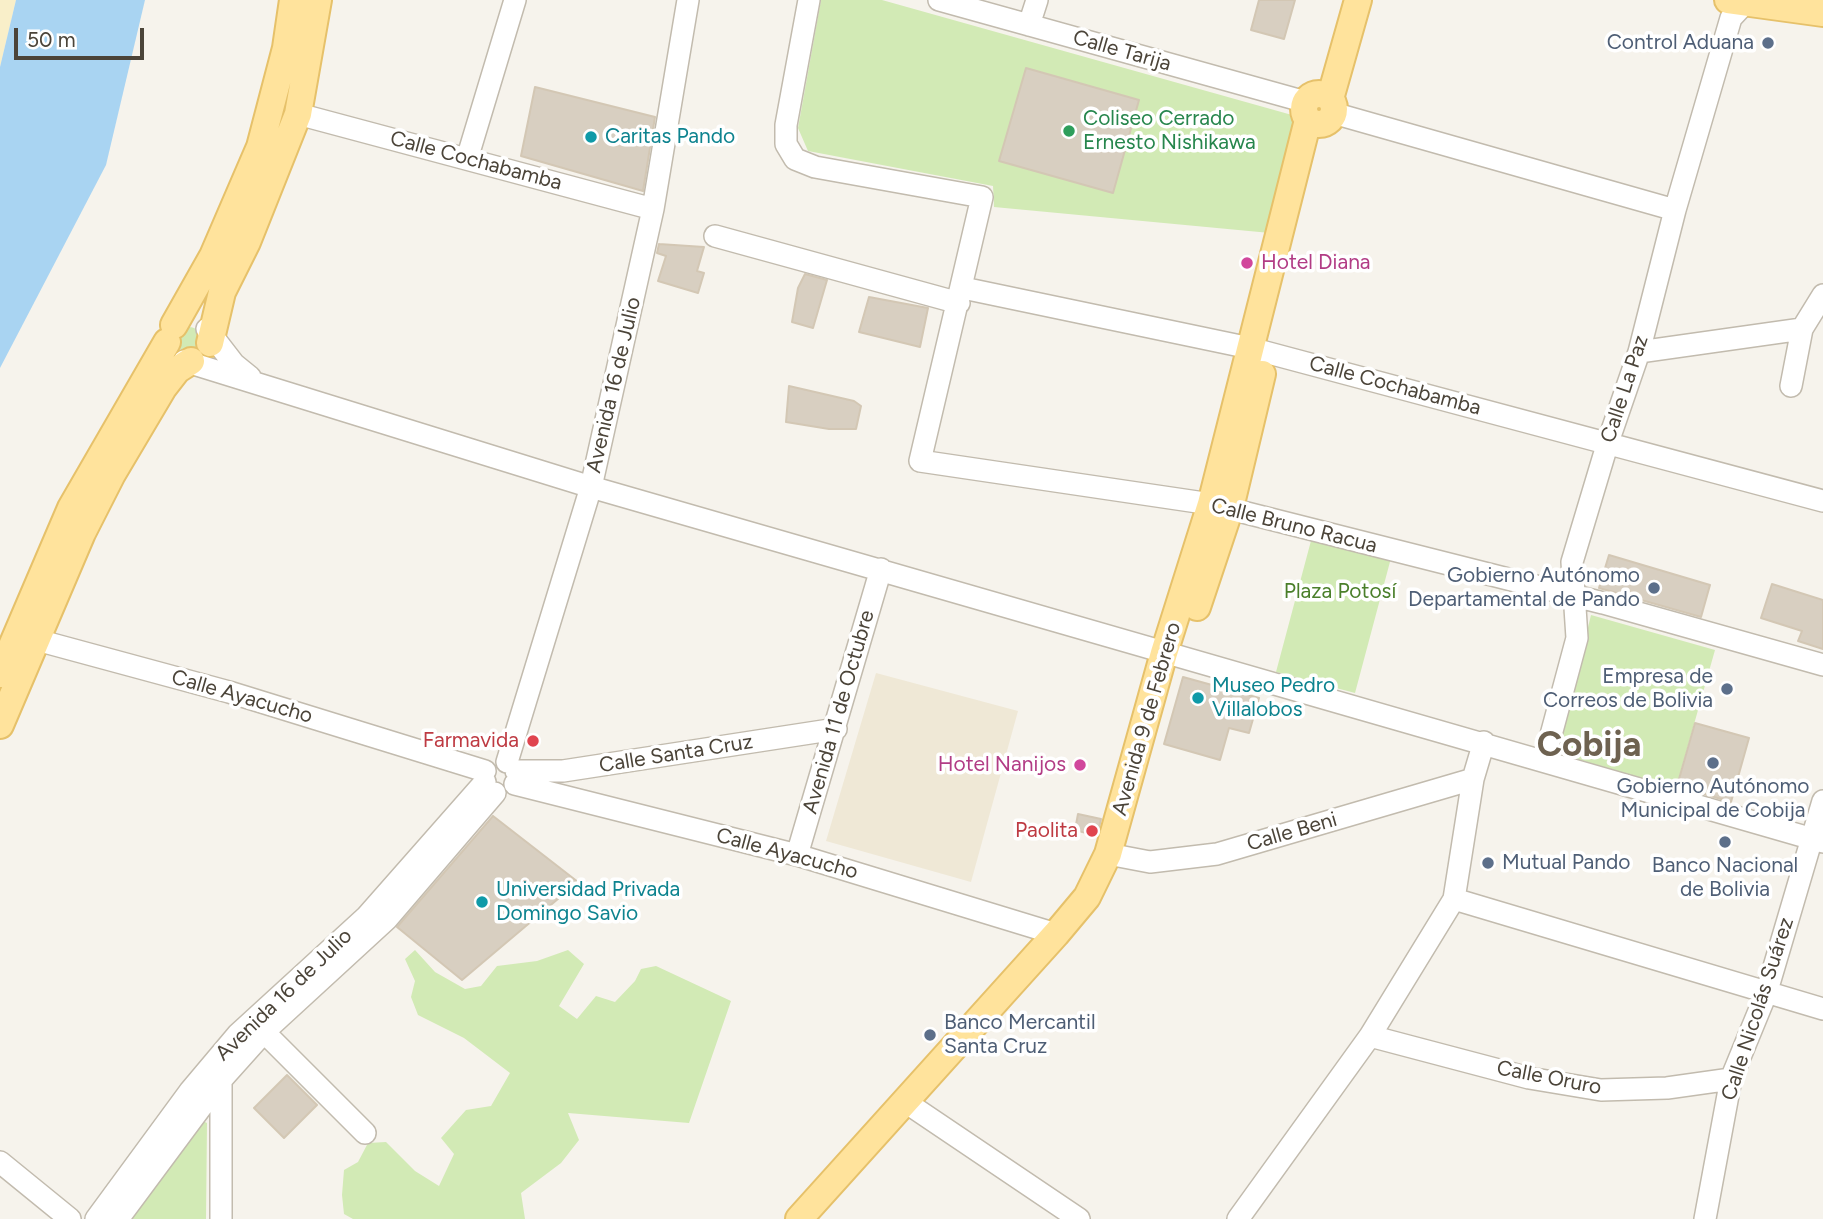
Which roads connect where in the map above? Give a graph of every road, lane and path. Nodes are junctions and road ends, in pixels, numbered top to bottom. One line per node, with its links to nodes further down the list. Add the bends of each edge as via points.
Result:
1 (293, 0): 22 (main road, via 286,48 260,147 213,256)
2 (318, 0): 14 (main road)
3 (515, 0): 15 (street)
4 (688, 0): 16 (street, Avenida 16 de Julio)
5 (809, 0): 19 (street, via 786,144 795,159 815,167 982,197)
6 (939, 0): 12 (street, Calle Tarija)
7 (1037, 0): 12 (street)
8 (1339, 0): 13 (main road, Avenida 9 de Febrero)
9 (1358, 0): 13 (main road, Avenida 9 de Febrero)
10 (1735, 4): 11 (main road); 17 (street, Calle La Paz)
11 (1823, 13)
12 (1029, 25): 13 (street, Calle Tarija)
13 (1319, 109): 17 (street, Calle Tarija); 23 (main road, Avenida 9 de Febrero)
14 (298, 114): 15 (street, Calle Cochabamba); 22 (main road, via 247,242)
15 (467, 159): 16 (street, Calle Cochabamba)
16 (653, 209): 28 (street, Avenida 16 de Julio)
17 (1675, 210): 24 (street, Calle La Paz)
18 (715, 236): 19 (street, Calle Cochabamba)
19 (961, 295): 23 (street, Calle Cochabamba); 30 (street, Calle Bruno Racua, via 920,461)
20 (1823, 295): 21 (street)
21 (1802, 329): 24 (street); 26 (street)
22 (192, 345): 25 (street); 25 (street, via 234,364); 33 (main road, via 82,533); 36 (main road, via 71,508)
23 (1258, 350): 27 (street, Calle Cochabamba); 30 (main road, Avenida 9 de Febrero)
24 (1639, 352): 27 (street, Calle La Paz)
25 (254, 381): 28 (street)
26 (1791, 386)
27 (1608, 442): 29 (street, Calle Cochabamba); 32 (street, Calle La Paz, via 1572,562)
28 (591, 487): 31 (street); 41 (street, Avenida 16 de Julio)
29 (1823, 501)
30 (1221, 506): 32 (street, Calle Bruno Racua); 34 (main road, Avenida 9 de Febrero)
31 (881, 569): 34 (street); 38 (street, Avenida 11 de Octubre)
32 (1572, 598): 35 (street, Calle Bruno Racua); 40 (street, Calle La Paz, via 1577,638)
33 (37, 640): 37 (main road); 43 (street, Calle Ayacucho, via 229,692)
34 (1172, 655): 39 (street); 47 (main road, Avenida 9 de Febrero)
35 (1823, 665)
36 (1, 669)
37 (0, 725)
38 (836, 729): 41 (street, Calle Santa Cruz, via 563,771); 46 (street, Avenida 11 de Octubre)
39 (1484, 742): 40 (street); 42 (street)
40 (1544, 761): 45 (street)
41 (513, 772): 43 (street, via 497,761); 43 (street, via 505,793); 46 (street, Calle Ayacucho)
42 (1473, 779): 47 (street, Calle Beni, via 1217,854 1150,862); 48 (street)
43 (488, 782): 52 (street, Avenida 16 de Julio, via 387,919); 54 (street, Avenida 16 de Julio, via 367,916 238,1034)
44 (1823, 801): 45 (street, Calle Nicolás Suárez)
45 (1817, 841): 50 (street, Calle Nicolás Suárez)
46 (797, 855): 49 (street, Calle Ayacucho)
47 (1116, 856): 49 (main road, Avenida 9 de Febrero); 56 (main road, Avenida 9 de Febrero, via 1098,911)
48 (1454, 899): 50 (street); 53 (street)
49 (1056, 934): 56 (main road, Avenida 9 de Febrero)
50 (1766, 994): 51 (street); 55 (street, Calle Nicolás Suárez)
51 (1823, 1009)
52 (264, 1032): 54 (street, Avenida 16 de Julio); 57 (street)
53 (1370, 1036): 55 (street, Calle Oruro, via 1529,1077 1601,1090 1667,1088); 66 (street)
54 (218, 1070): 60 (street, Avenida 16 de Julio); 61 (street, Avenida 16 de Julio); 62 (street)
55 (1731, 1079): 67 (street, Calle Nicolás Suárez)
56 (910, 1105): 63 (main road, Avenida 9 de Febrero); 64 (main road, Avenida 9 de Febrero); 65 (street)
57 (365, 1133)
58 (0, 1162): 59 (street)
59 (70, 1219)
60 (96, 1219)
61 (118, 1219)
62 (221, 1219)
63 (799, 1219)
64 (819, 1219)
65 (1079, 1219)
66 (1238, 1219)
67 (1705, 1219)

